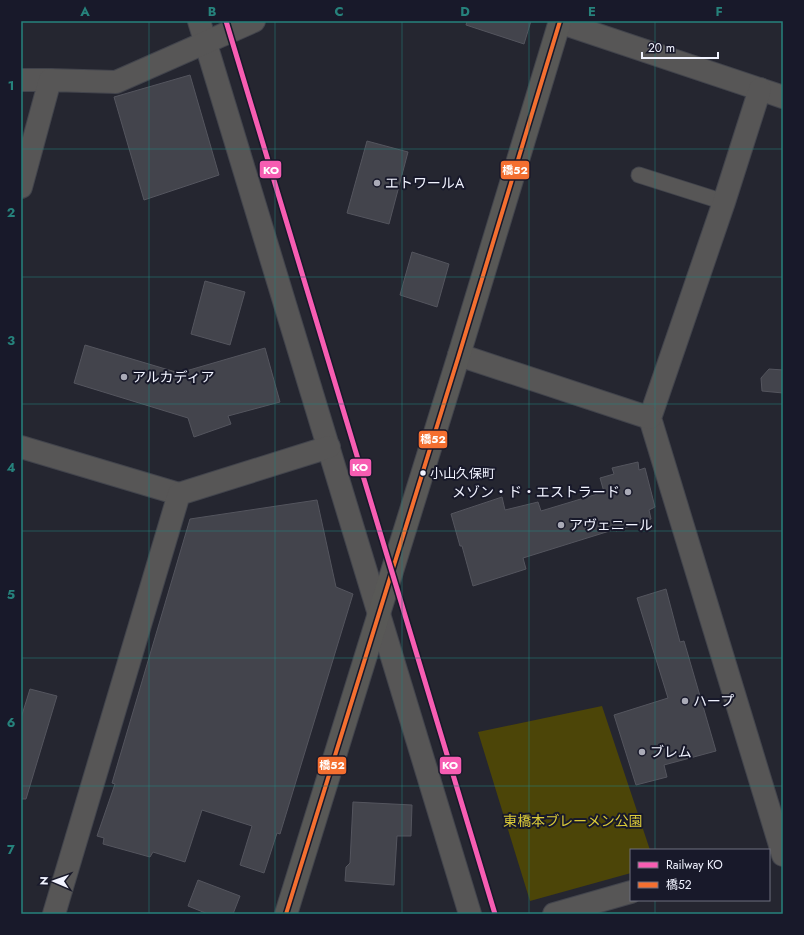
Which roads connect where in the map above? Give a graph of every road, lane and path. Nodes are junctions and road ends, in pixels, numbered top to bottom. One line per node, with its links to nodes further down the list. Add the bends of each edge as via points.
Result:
1 (199, 21): 4 (street)
2 (254, 21): 4 (street)
3 (560, 22): 7 (street); 12 (street)
4 (205, 42): 6 (street, via 116,82); 15 (street)
5 (21, 80): 6 (street)
6 (50, 80): 10 (street)
7 (760, 89): 8 (street); 11 (street)
8 (783, 97)
9 (639, 175): 11 (lane)
10 (21, 187)
11 (724, 202): 13 (street)
12 (459, 355): 13 (street); 17 (street)
13 (650, 418): 18 (street)
14 (21, 447): 16 (street)
15 (328, 447): 16 (street); 17 (street)
16 (179, 494): 20 (street)
17 (379, 614): 21 (street); 22 (street)
18 (779, 851)
19 (630, 892): 23 (street)
20 (54, 914)
21 (286, 914)
22 (470, 914)
23 (554, 914)

